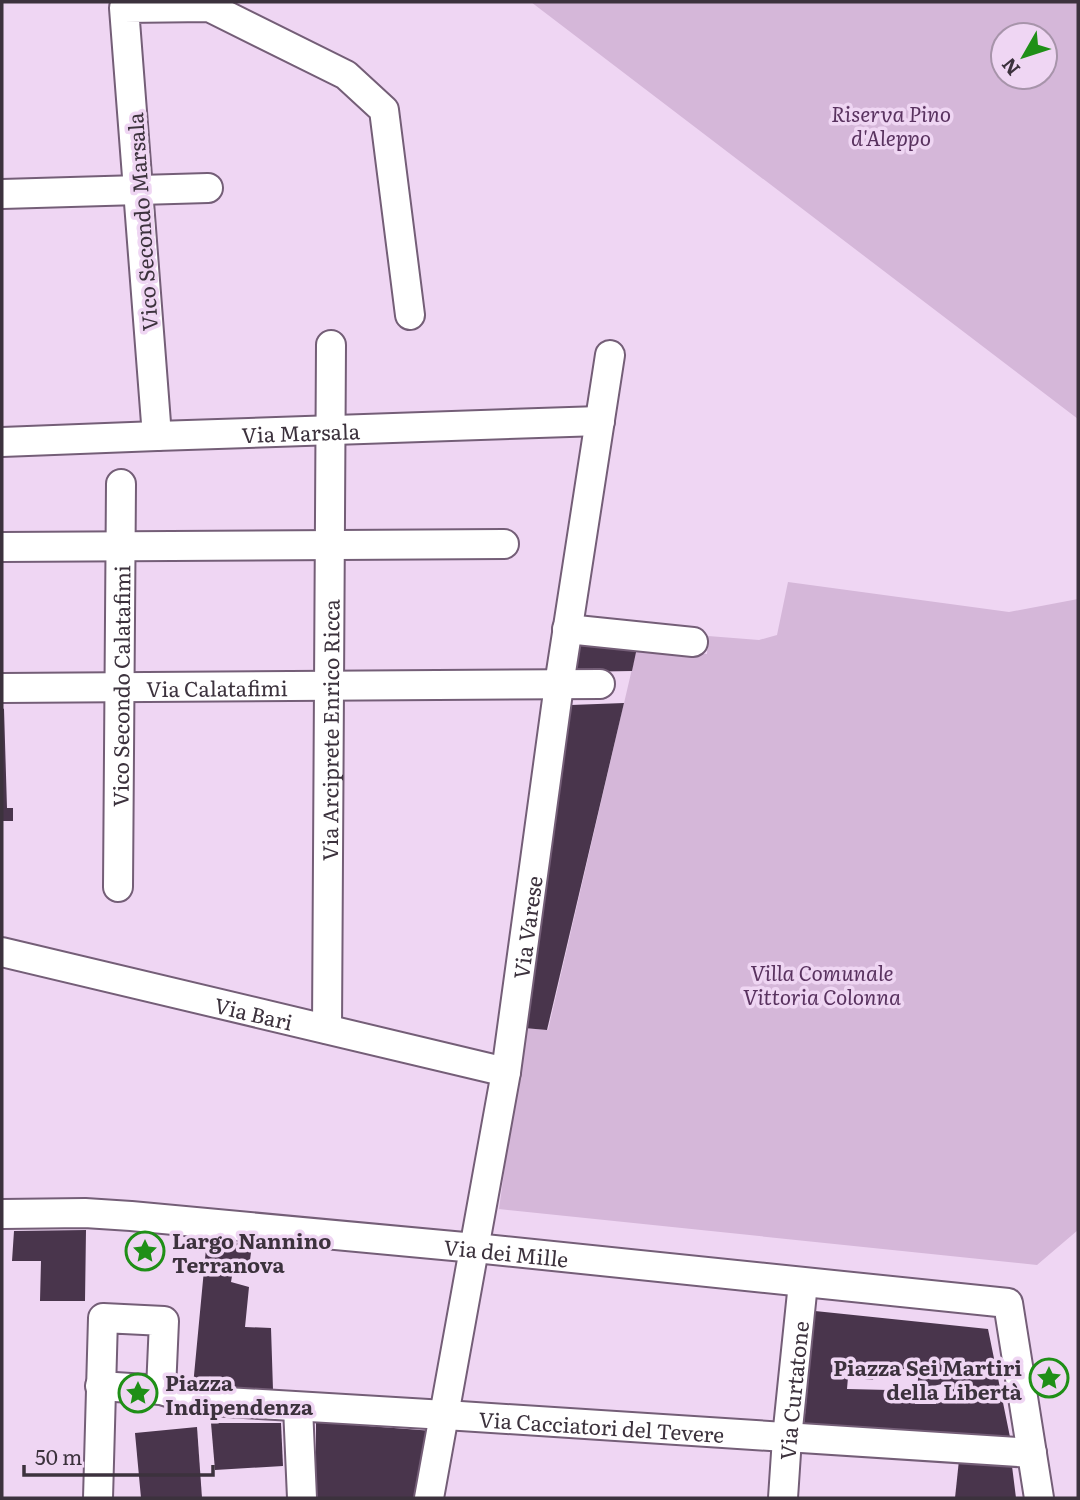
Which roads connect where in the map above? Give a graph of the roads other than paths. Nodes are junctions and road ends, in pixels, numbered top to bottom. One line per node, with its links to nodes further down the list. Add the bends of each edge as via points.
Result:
1 (208, 188): 2 (street)
2 (139, 190): 3 (street); 4 (street, Vico Secondo Marsala, via 124,8 209,7 346,75 384,110); 9 (street, Vico Secondo Marsala)
3 (2, 194)
4 (410, 315)
5 (331, 345): 8 (street, Via Arciprete Enrico Ricca)
6 (610, 355): 7 (street, Via Varese)
7 (600, 421): 8 (street, Via Marsala); 16 (street, Via Varese)
8 (331, 430): 9 (street, Via Marsala); 13 (street, Via Arciprete Enrico Ricca)
9 (157, 436): 10 (street, Via Marsala)
10 (2, 442)
11 (121, 484): 14 (street, Vico Secondo Calatafimi)
12 (504, 544): 13 (street)
13 (331, 545): 14 (street); 20 (street, Via Arciprete Enrico Ricca)
14 (121, 546): 15 (street); 21 (street, Vico Secondo Calatafimi)
15 (2, 547)
16 (568, 629): 17 (street); 19 (street, Via Varese)
17 (693, 642)
18 (600, 684): 19 (street, Via Calatafimi)
19 (559, 685): 20 (street, Via Calatafimi); 26 (street, Via Varese)
20 (329, 686): 21 (street, Via Calatafimi); 25 (street, Via Arciprete Enrico Ricca)
21 (120, 687): 22 (street, Via Calatafimi); 23 (street, Vico Secondo Calatafimi)
22 (2, 688)
23 (118, 887)
24 (2, 952): 25 (street, Via Bari)
25 (327, 1029): 26 (street, Via Bari)
26 (506, 1072): 28 (street, Via Varese)
27 (2, 1214): 28 (street, Via dei Mille, via 105,1214)
28 (475, 1248): 29 (street, Via dei Mille); 33 (street, Via Varese)
29 (803, 1283): 34 (street, Via Curtatone); 35 (street, Via dei Mille, via 1009,1303)
30 (100, 1386): 31 (street, Via Cacciatori del Tevere); 31 (street, via 103,1318 152,1320 164,1321); 36 (street)
31 (161, 1390): 32 (street, Via Cacciatori del Tevere, via 193,1401)
32 (298, 1407): 33 (street, Via Cacciatori del Tevere); 37 (street)
33 (445, 1415): 34 (street, Via Cacciatori del Tevere); 38 (street, Via Varese)
34 (787, 1438): 35 (street, Via Cacciatori del Tevere); 39 (street, Via Curtatone)
35 (1022, 1452): 40 (street)
36 (98, 1498)
37 (302, 1498)
38 (429, 1498)
39 (783, 1498)
40 (1039, 1498)

